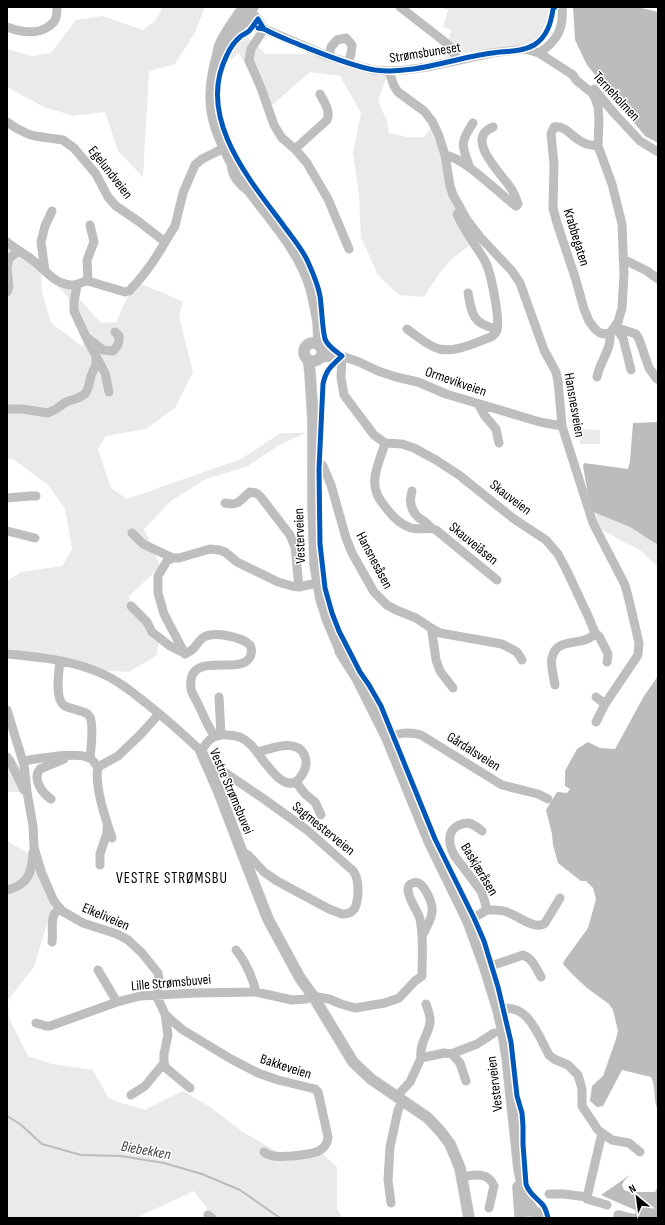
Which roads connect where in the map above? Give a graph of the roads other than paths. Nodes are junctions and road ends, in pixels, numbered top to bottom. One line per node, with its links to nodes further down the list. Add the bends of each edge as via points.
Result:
1 (57, 7): 5 (street, via 52,24 37,32)
2 (400, 7): 9 (street, via 445,42)
3 (562, 7): 7 (street, via 562,26 557,37)
4 (246, 11): 6 (street, Strømsbuneset, via 253,26); 18 (main road, Vesterveien, via 218,57 212,81 211,102 215,125)
5 (7, 27)
6 (264, 29): 8 (street, Strømsbuneset); 19 (street, via 251,49 249,60 274,125 282,138)
7 (539, 52): 9 (street, Strømsbuneset, via 525,49); 12 (street, Strømsbuneset)
8 (329, 56): 10 (street, Strømsbuneset); 10 (street, via 331,47 337,40 346,38 352,45)
9 (457, 59): 11 (street, Strømsbuneset, via 427,67)
10 (348, 63): 11 (street, Strømsbuneset)
11 (389, 71): 21 (street, Hansnesveien, via 398,92 424,111 432,121)
12 (573, 75): 17 (street, Strømsbuneset, via 595,98 599,120); 20 (street, Terneholmen, via 587,82 640,141)
13 (320, 94): 19 (street, via 329,116)
14 (7, 122): 27 (street, Egelundveien, via 28,134 63,140 74,148 96,174 108,197 116,206)
15 (473, 123): 22 (street, via 463,143 464,154)
16 (493, 127): 22 (street, via 482,137 483,147 510,187 518,204 514,205)
17 (598, 146): 30 (street, Strømsbuneset, via 622,224); 41 (street, Krabbegaten, via 580,141 560,127 552,129 553,208 589,321 600,334)
18 (224, 148): 27 (street, via 202,159 195,166 183,193 175,226); 38 (main road, Vesterveien, via 250,190 288,240 301,263)
19 (295, 149): 28 (street, via 307,163 328,199)
20 (658, 152)
21 (444, 155): 22 (street, via 452,156); 23 (street, Hansnesveien)
22 (470, 168)
23 (453, 195): 40 (street, via 454,206 460,220 490,271 498,318); 54 (street, Hansnesveien, via 467,220 512,270 520,283 544,350 556,372)
24 (52, 211): 32 (street, via 41,242)
25 (90, 225): 34 (street, via 94,242 87,260)
26 (7, 242): 29 (street)
27 (165, 242): 34 (street, via 146,272 128,290 121,292)
28 (349, 249)
29 (19, 251): 31 (street, via 7,260); 32 (street)
30 (623, 259): 33 (street); 41 (street, Strømsbuneset, via 622,308 618,322)
31 (7, 269): 36 (street)
32 (45, 271): 35 (street, via 62,283)
33 (658, 279)
34 (88, 281): 35 (street)
35 (78, 285): 43 (street, via 74,311)
36 (7, 292)
37 (468, 293): 40 (street, via 475,319)
38 (315, 307): 44 (main road, Vesterveien, via 312,333); 45 (main road, Vesterveien, via 318,322)
39 (407, 329): 40 (street, via 439,349 450,350 491,337 496,334)
40 (497, 329)
41 (612, 330): 48 (street, via 624,338); 49 (street, Strømsbuneset, via 610,344); 50 (street, via 636,334 649,368)
42 (115, 332): 43 (street, via 120,340 113,351 103,350)
43 (86, 337): 46 (street)
44 (307, 345): 45 (main road, via 318,344); 45 (main road, via 303,352 305,358)
45 (318, 354): 47 (street, Ormevikveien, via 336,358); 57 (main road, Vesterveien, via 309,364)
46 (96, 356): 51 (street, via 105,373); 53 (street, via 88,388 78,398 48,413)
47 (342, 356): 52 (street, Ormevikveien, via 378,371); 55 (street, via 340,378 344,395 374,436)
48 (631, 370)
49 (596, 377)
50 (657, 379)
51 (109, 392)
52 (479, 404): 54 (street, Ormevikveien); 56 (street, via 496,429)
53 (7, 409)
54 (562, 426): 82 (street, Hansnesveien, via 593,523 624,585 639,643 638,655)
55 (385, 443): 62 (street, Skauveiåsen, via 376,470 376,493 394,518 406,526 417,529); 72 (street, Skauveien, via 402,444 436,460 546,540 566,569)
56 (499, 443)
57 (313, 459): 68 (main road, Vesterveien); 71 (street, Hansnesåsen, via 323,466 352,553 374,592 387,605)
58 (412, 491): 62 (street, Skauveiåsen, via 412,510)
59 (36, 496): 60 (street)
60 (7, 498)
61 (225, 503): 69 (street, via 238,503 250,492 260,496 290,535)
62 (431, 528): 67 (street, Skauveiåsen, via 440,532)
63 (7, 531): 65 (street)
64 (132, 532): 66 (street, via 143,544)
65 (35, 538)
66 (173, 558): 69 (street, via 210,549 219,550 278,582); 74 (street, via 167,561 158,576 158,593 164,614)
67 (497, 580)
68 (317, 583): 69 (street); 87 (main road, Vesterveien, via 340,651)
69 (299, 587)
70 (131, 606): 74 (street, via 147,622 152,632)
71 (431, 628): 75 (street, Hansnesåsen, via 440,633 502,644 517,652); 79 (street, via 440,671)
72 (595, 633): 77 (street, Skauveien, via 608,654); 78 (street, via 586,640 562,644 554,652 551,658)
73 (7, 654): 76 (street, Vestre Strømsbuvei)
74 (185, 654): 86 (street, via 211,634 248,642 252,649 248,660 241,664 202,666 195,671 191,680 192,690)
75 (522, 660)
76 (60, 661): 84 (street, Vestre Strømsbuvei, via 104,674 122,684); 92 (street, via 58,681 62,703 84,712 91,720)
77 (606, 662)
78 (555, 685)
79 (453, 688)
80 (219, 697): 86 (street)
81 (596, 697): 82 (street)
82 (605, 704): 85 (street, Hansnesveien)
83 (7, 710): 93 (street, Eikeliveien)
84 (159, 714): 88 (street, Vestre Strømsbuvei); 94 (street, via 118,756)
85 (596, 722)
86 (218, 735): 88 (street, via 210,738); 89 (street, via 234,735)
87 (387, 738): 99 (street, Gårdalsveien, via 402,732 421,735 502,785); 111 (main road, Vesterveien, via 429,842)
88 (201, 751): 95 (main road, Vestre Strømsbuvei)
89 (258, 752): 96 (street, via 278,778 287,783); 96 (street, via 282,746 302,751 307,764 304,773)
90 (75, 755): 92 (street); 93 (street); 98 (street, via 38,771 39,785)
91 (7, 757): 97 (street, Eikeliveien)
92 (90, 758): 94 (street)
93 (23, 761): 97 (street, Eikeliveien)
94 (98, 767): 101 (street, via 97,781)
95 (210, 770): 105 (main road, Vestre Strømsbuvei); 105 (street, Sagmesterveien, via 224,772 264,798 307,830 351,869 357,880 355,909 342,914 284,886)
96 (296, 782): 100 (street, via 315,802)
97 (27, 792): 104 (street, Eikeliveien)
98 (51, 799)
99 (548, 799)
100 (321, 815)
101 (106, 821): 103 (street); 106 (street, via 107,833 100,854)
102 (482, 831): 110 (street, Baskjæråsen, via 472,824 461,824 452,831 450,844 454,856 481,892)
103 (112, 838)
104 (34, 847): 107 (street, via 30,873 25,881); 109 (street, Eikeliveien, via 41,872 54,901)
105 (242, 852): 120 (main road, Vestre Strømsbuvei, via 271,924 300,978)
106 (100, 864)
107 (7, 890)
108 (560, 898): 110 (street, via 543,925 534,925 506,911)
109 (60, 908): 113 (street, via 55,911 52,918); 119 (street, Eikeliveien, via 83,923 117,934 142,952 158,973)
110 (487, 910): 111 (street, Baskjæråsen)
111 (468, 921): 115 (main road, Vesterveien)
112 (422, 936): 112 (street, via 420,918 408,894 408,887 414,882 421,884 432,906); 120 (street, via 422,976 399,998 355,1008 329,998)
113 (52, 942)
114 (236, 950): 118 (street)
115 (485, 968): 117 (street, via 523,955 532,960); 123 (main road, Vesterveien)
116 (98, 970): 121 (street)
117 (541, 977)
118 (256, 992): 119 (street, Lille Strømsbuvei); 120 (street, Lille Strømsbuvei, via 292,1000)
119 (158, 995): 121 (street, Lille Strømsbuvei, via 140,996); 124 (street, Bakkeveien)
120 (314, 997): 133 (main road, Vestre Strømsbuvei, via 353,1062 371,1079)
121 (117, 1002): 125 (street, Lille Strømsbuvei, via 50,1026)
122 (426, 1004): 128 (street, via 430,1024)
123 (498, 1010): 134 (street, via 509,1008 526,1015 549,1055 574,1069 580,1082 582,1106); 137 (main road, Vesterveien, via 507,1057)
124 (165, 1014): 129 (street, Bakkeveien, via 168,1035); 135 (street, Bakkeveien, via 183,1030 238,1063 258,1073 318,1092 328,1137 324,1148 312,1154 272,1156)
125 (36, 1023)
126 (494, 1033): 127 (street, via 477,1044)
127 (451, 1054): 128 (street); 130 (street, via 460,1063)
128 (421, 1058): 133 (street)
129 (164, 1063): 131 (street, via 166,1068); 132 (street, via 145,1086)
130 (466, 1081)
131 (190, 1088)
132 (131, 1095)
133 (400, 1098): 138 (main road, Vestre Strømsbuvei, via 428,1118 441,1132 455,1154); 141 (street, via 390,1148 388,1180)
134 (602, 1133): 136 (street, via 612,1140 629,1143); 140 (street)
135 (264, 1152)
136 (640, 1152)
137 (519, 1169): 144 (main road, Vesterveien, via 524,1194); 146 (main road, Vesterveien)
138 (462, 1177): 143 (street, via 477,1174 489,1178 494,1186); 145 (main road, Vestre Strømsbuvei)
139 (549, 1194): 140 (street)
140 (588, 1197): 142 (street, via 587,1199)
141 (391, 1203)
142 (607, 1205)
143 (488, 1208)
144 (537, 1214): 146 (main road, via 526,1211)
145 (469, 1216)
146 (519, 1216)

